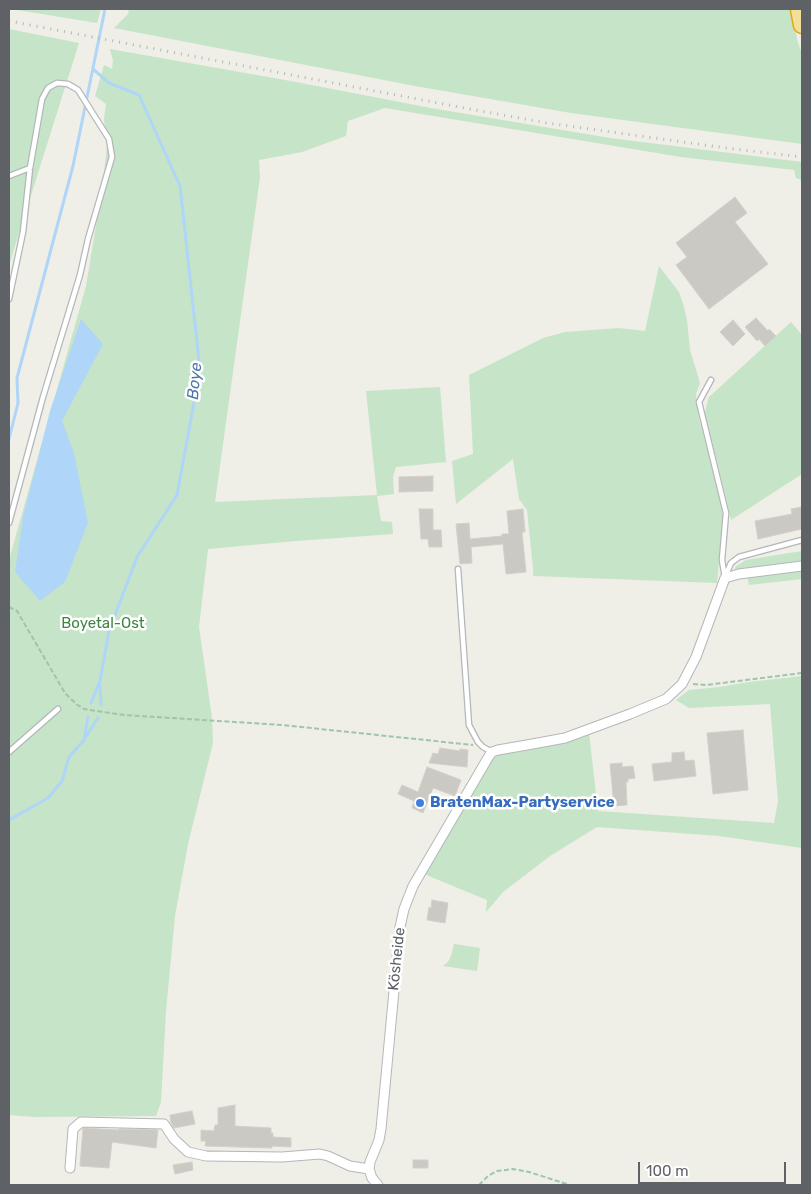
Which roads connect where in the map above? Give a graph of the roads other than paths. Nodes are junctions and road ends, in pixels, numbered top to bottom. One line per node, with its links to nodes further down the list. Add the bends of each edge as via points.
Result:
1 (799, 9): 2 (highway)
2 (802, 25)
3 (30, 168): 4 (lane); 5 (lane, via 23,232); 7 (lane, via 42,99 48,88 57,83 68,84 78,90 109,139 112,157)
4 (9, 176)
5 (9, 299)
6 (711, 380): 11 (lane, via 700,402 726,513 722,560)
7 (9, 523)
8 (802, 540): 11 (lane, via 740,557 731,564)
9 (802, 566): 11 (street)
10 (458, 569): 14 (lane, via 469,724 478,742)
11 (725, 578): 14 (street, via 696,657 682,684 666,699 565,738)
12 (58, 709): 13 (lane)
13 (9, 752)
14 (492, 752): 16 (street, Kösheide, via 413,886 404,909 381,1129)
15 (70, 1168): 16 (street, via 74,1129 81,1122 164,1124 188,1152 206,1156 320,1154 350,1166)
16 (369, 1169): 17 (street)
17 (378, 1185)

